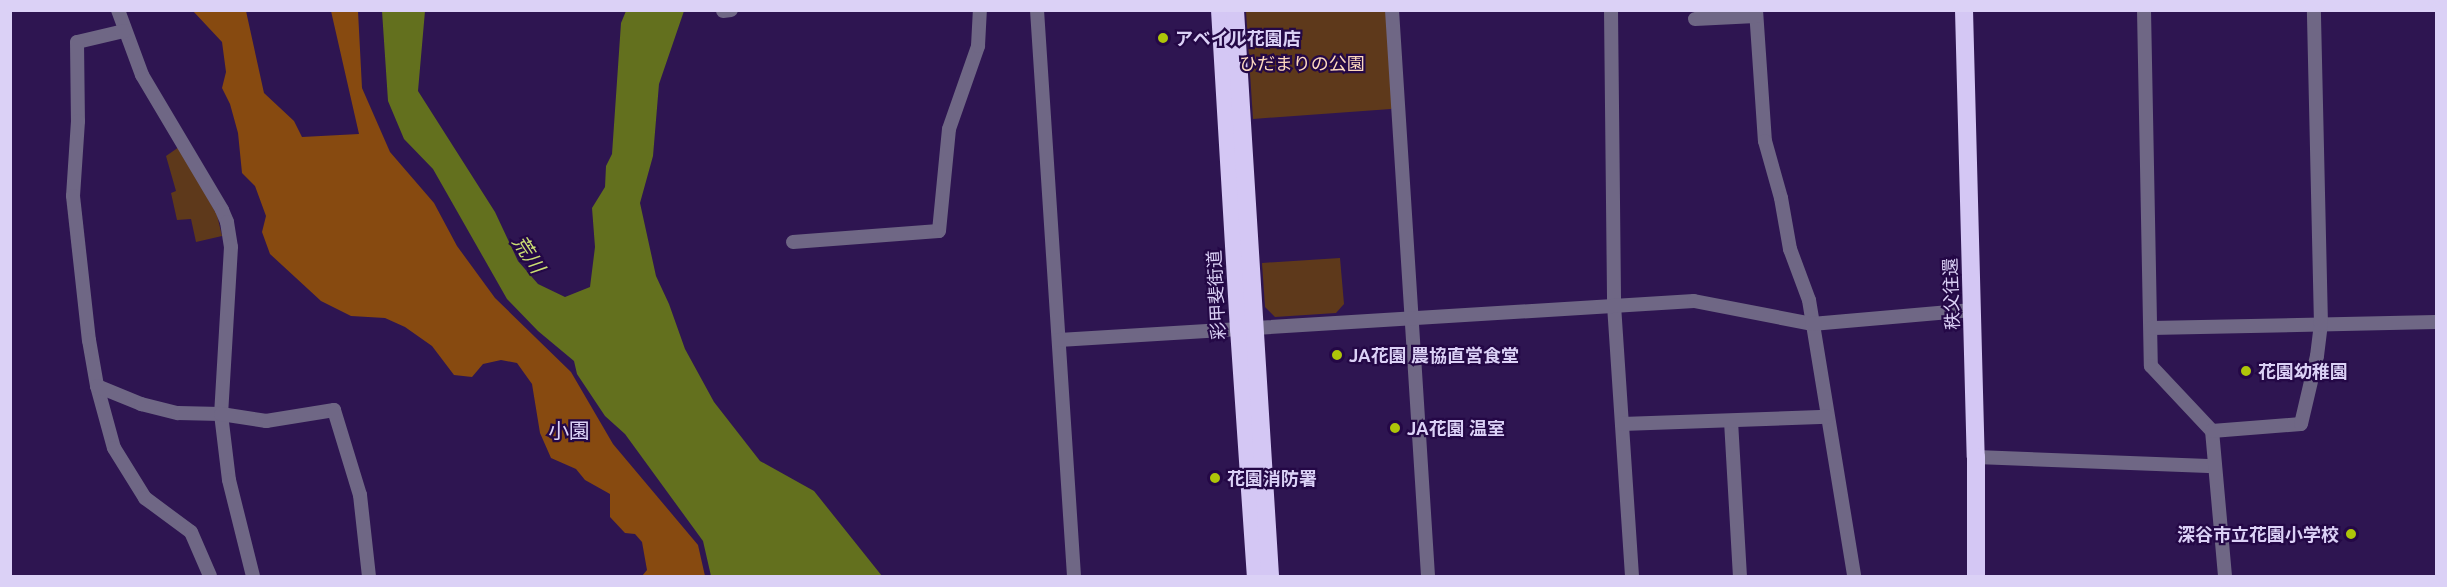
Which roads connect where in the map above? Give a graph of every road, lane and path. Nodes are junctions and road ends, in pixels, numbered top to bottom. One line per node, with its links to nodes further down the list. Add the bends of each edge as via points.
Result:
1 (118, 10): 15 (street)
2 (731, 10): 12 (street)
3 (981, 10): 16 (street, via 978,46 949,129 939,231)
4 (1037, 10): 25 (street)
5 (1220, 10): 24 (highway, 彩甲斐街道)
6 (1235, 10): 24 (highway, 彩甲斐街道)
7 (1392, 10): 19 (street)
8 (1611, 10): 17 (street)
9 (1964, 10): 18 (highway, 秩父往還)
10 (2144, 10): 23 (street)
11 (2314, 10): 22 (street)
12 (723, 11)
13 (1756, 13): 14 (street); 21 (street, via 1765,141 1790,249 1809,300)
14 (1695, 19)
15 (124, 31): 26 (street, via 76,42 78,121 73,196); 27 (street, via 154,97 227,222 231,247)
16 (793, 242)
17 (1614, 305): 19 (street); 21 (street, via 1694,301); 30 (street)
18 (1972, 310): 21 (street); 32 (highway, 秩父往還)
19 (1412, 319): 24 (street); 40 (street)
20 (2436, 322): 22 (street)
21 (1812, 324): 28 (street)
22 (2321, 325): 23 (street); 31 (street, via 2301,424)
23 (2151, 328): 31 (street, via 2151,366)
24 (1247, 329): 25 (street); 38 (highway, 彩甲斐街道); 39 (highway, 彩甲斐街道)
25 (1059, 340): 37 (street)
26 (97, 386): 27 (street, via 141,404 178,413); 34 (street, via 114,448 145,498 191,532)
27 (221, 414): 35 (street, via 229,480); 36 (street, via 266,421 334,410 360,495)
28 (1827, 417): 29 (street); 43 (street)
29 (1731, 421): 30 (street); 42 (street)
30 (1622, 424): 41 (street)
31 (2212, 431): 33 (street)
32 (1976, 458): 33 (street); 44 (highway, 秩父往還)
33 (2215, 466): 45 (street)
34 (210, 576)
35 (253, 576)
36 (369, 576)
37 (1074, 576)
38 (1256, 576)
39 (1270, 576)
40 (1428, 576)
41 (1632, 576)
42 (1740, 576)
43 (1854, 576)
44 (1976, 576)
45 (2225, 576)

